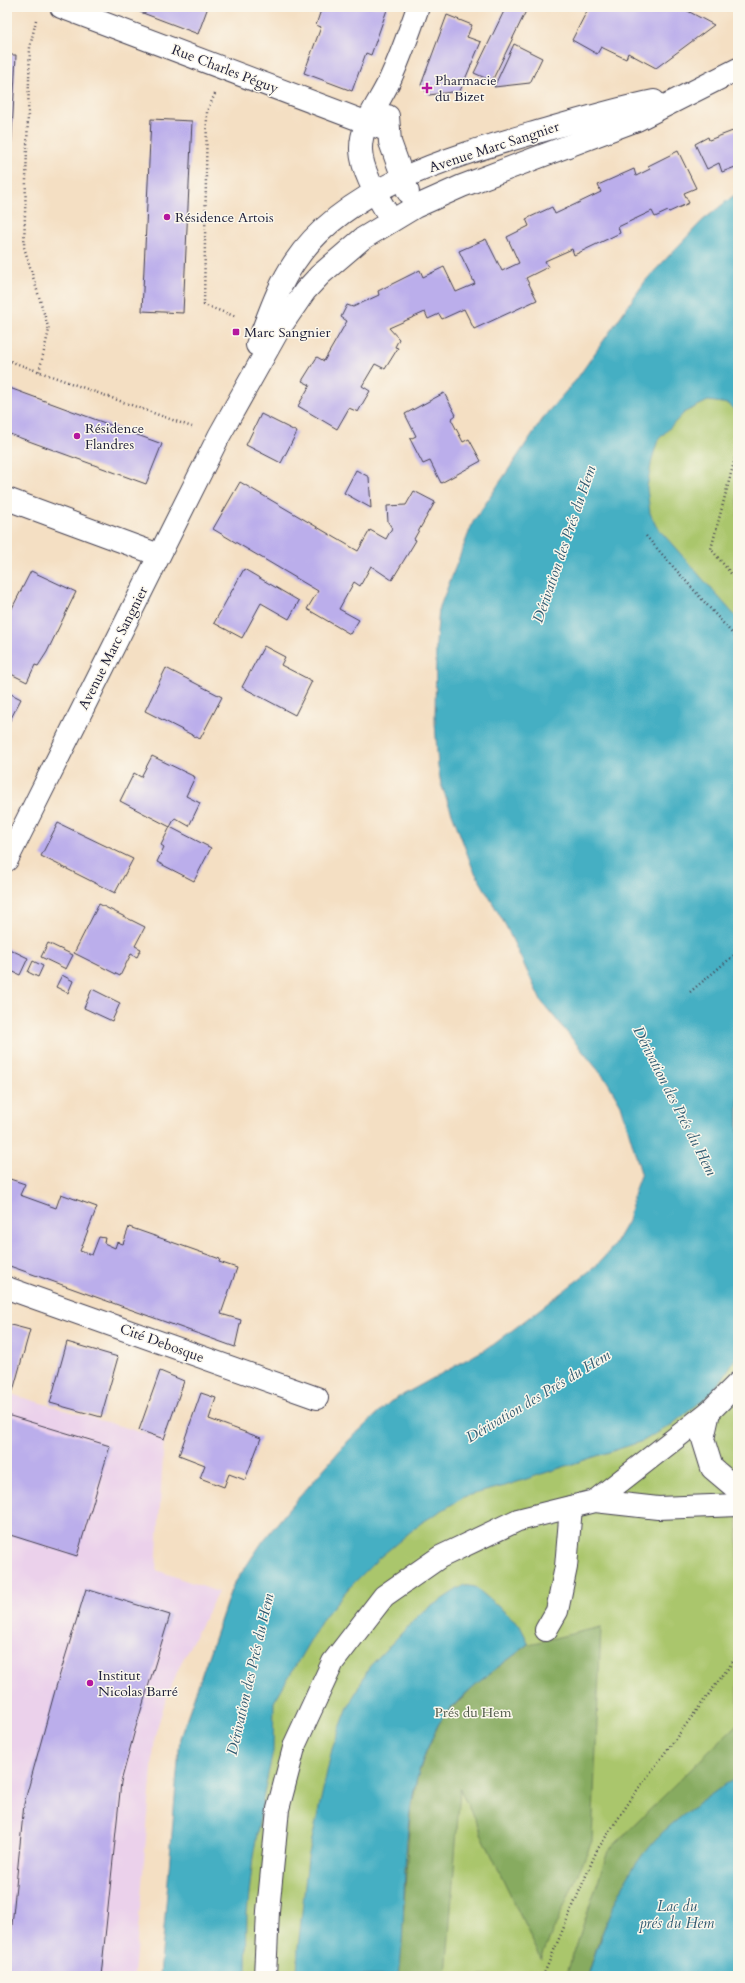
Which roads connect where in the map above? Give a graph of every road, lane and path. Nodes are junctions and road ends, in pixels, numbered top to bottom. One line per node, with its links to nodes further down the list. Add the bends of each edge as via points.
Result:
1 (61, 7): 4 (street, Rue Charles Péguy)
2 (418, 7): 6 (street)
3 (37, 14): 16 (path, via 30,47 24,247 50,330)
4 (225, 69): 8 (street, Rue Charles Péguy); 14 (path, via 207,111 204,305)
5 (738, 69): 7 (street, Avenue Marc Sangnier)
6 (392, 77): 8 (street); 9 (street, via 388,105)
7 (695, 92): 10 (street, Avenue Marc Sangnier, via 592,116 508,140 455,157); 12 (street, Avenue Marc Sangnier, via 637,120 462,186)
8 (367, 123): 9 (street, Rue Charles Péguy); 11 (street, via 361,151 364,166)
9 (389, 131): 10 (street)
10 (402, 179): 11 (street, Avenue Marc Sangnier); 12 (street)
11 (376, 192): 13 (street); 14 (street, Avenue Marc Sangnier, via 323,230 295,262 275,298)
12 (415, 207): 13 (street, Avenue Marc Sangnier)
13 (391, 220): 19 (street, Avenue Marc Sangnier, via 362,239 320,275 296,302)
14 (264, 327): 19 (street, Avenue Marc Sangnier)
15 (7, 360): 16 (path)
16 (39, 372): 19 (path)
17 (735, 394): 18 (path)
18 (738, 397)
19 (219, 436): 23 (street, Avenue Marc Sangnier)
20 (738, 447): 24 (path, via 711,550)
21 (7, 499): 23 (street)
22 (646, 536): 25 (path)
23 (159, 555): 26 (street, Avenue Marc Sangnier)
24 (738, 582)
25 (738, 638)
26 (7, 860)
27 (738, 952): 28 (path)
28 (690, 992)
29 (7, 1288): 31 (street, Cité Debosque)
30 (738, 1383): 32 (street)
31 (317, 1398)
32 (709, 1412): 33 (street, via 703,1439 712,1468); 34 (street)
33 (738, 1490)
34 (595, 1501): 35 (street, via 658,1508); 36 (street)
35 (738, 1506)
36 (571, 1507): 37 (street, via 566,1567 557,1611); 39 (street, via 518,1520 440,1557 384,1596 333,1662 295,1744 278,1809 268,1911)
37 (546, 1630)
38 (738, 1655): 40 (path, via 638,1789 597,1850)
39 (265, 1976)
40 (543, 1976)

